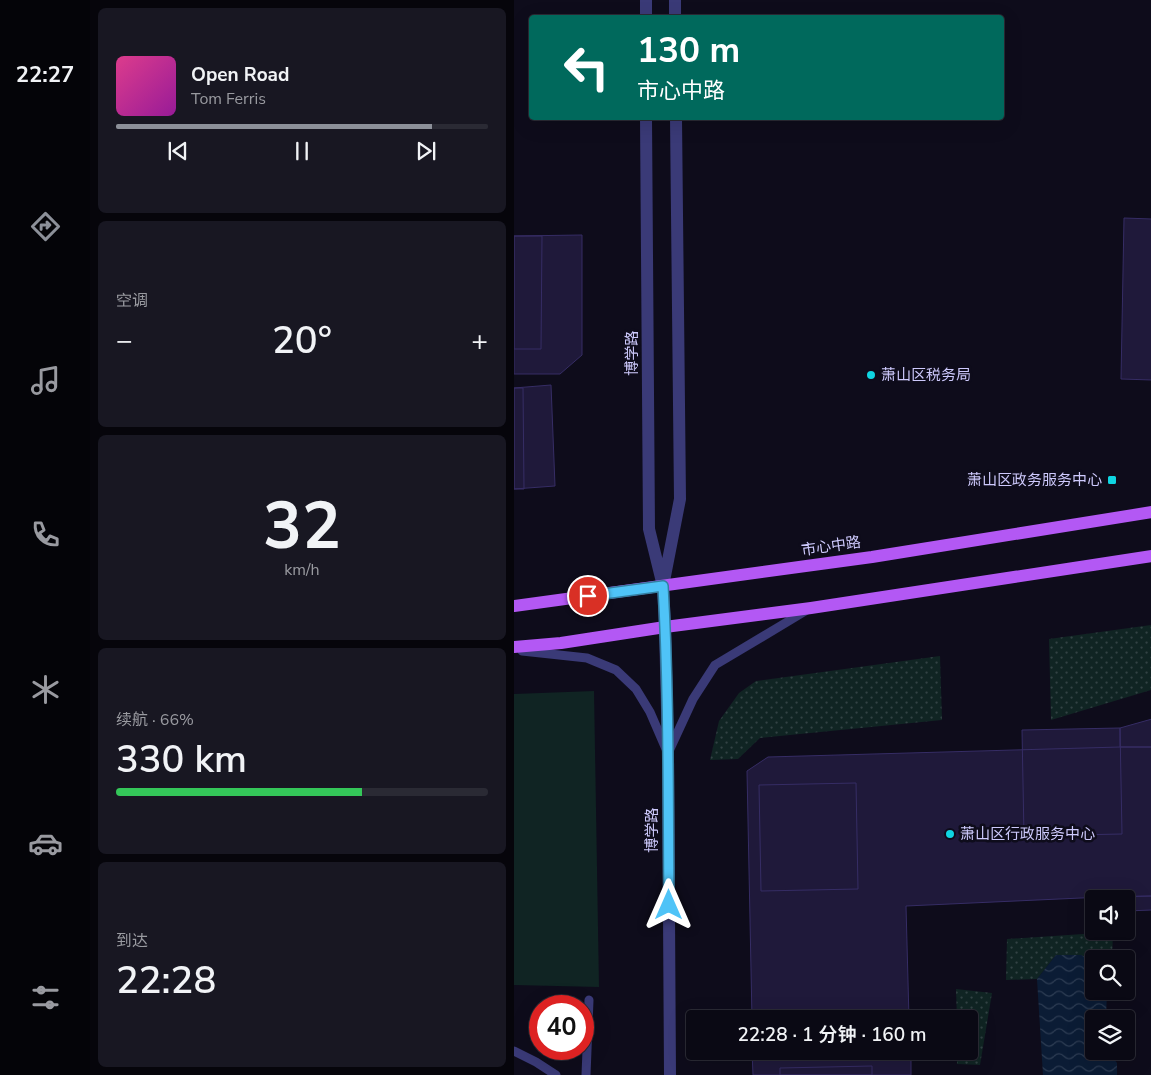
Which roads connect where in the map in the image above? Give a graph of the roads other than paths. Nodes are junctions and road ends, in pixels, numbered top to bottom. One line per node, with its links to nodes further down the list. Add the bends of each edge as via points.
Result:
1 (646, 0): 3 (street)
2 (675, 0): 4 (street)
3 (646, 15)
4 (675, 15)
5 (646, 120): 9 (street, 博学路, via 649,529)
6 (676, 120): 9 (street, 博学路, via 680,499)
7 (1151, 512): 9 (main road, 市心中路, via 872,557)
8 (1151, 556): 11 (main road)
9 (663, 586): 10 (main road, 市心中路); 12 (street, 博学路)
10 (514, 606)
11 (811, 608): 12 (main road); 14 (lane, via 714,666 693,699)
12 (665, 627): 13 (main road); 14 (street, 博学路)
13 (514, 648): 14 (lane, via 587,658 616,670 636,689)
14 (668, 753): 19 (street, 博学路)
15 (514, 1052): 17 (lane)
16 (587, 1060): 18 (lane)
17 (556, 1075)
18 (586, 1075)
19 (670, 1075)

